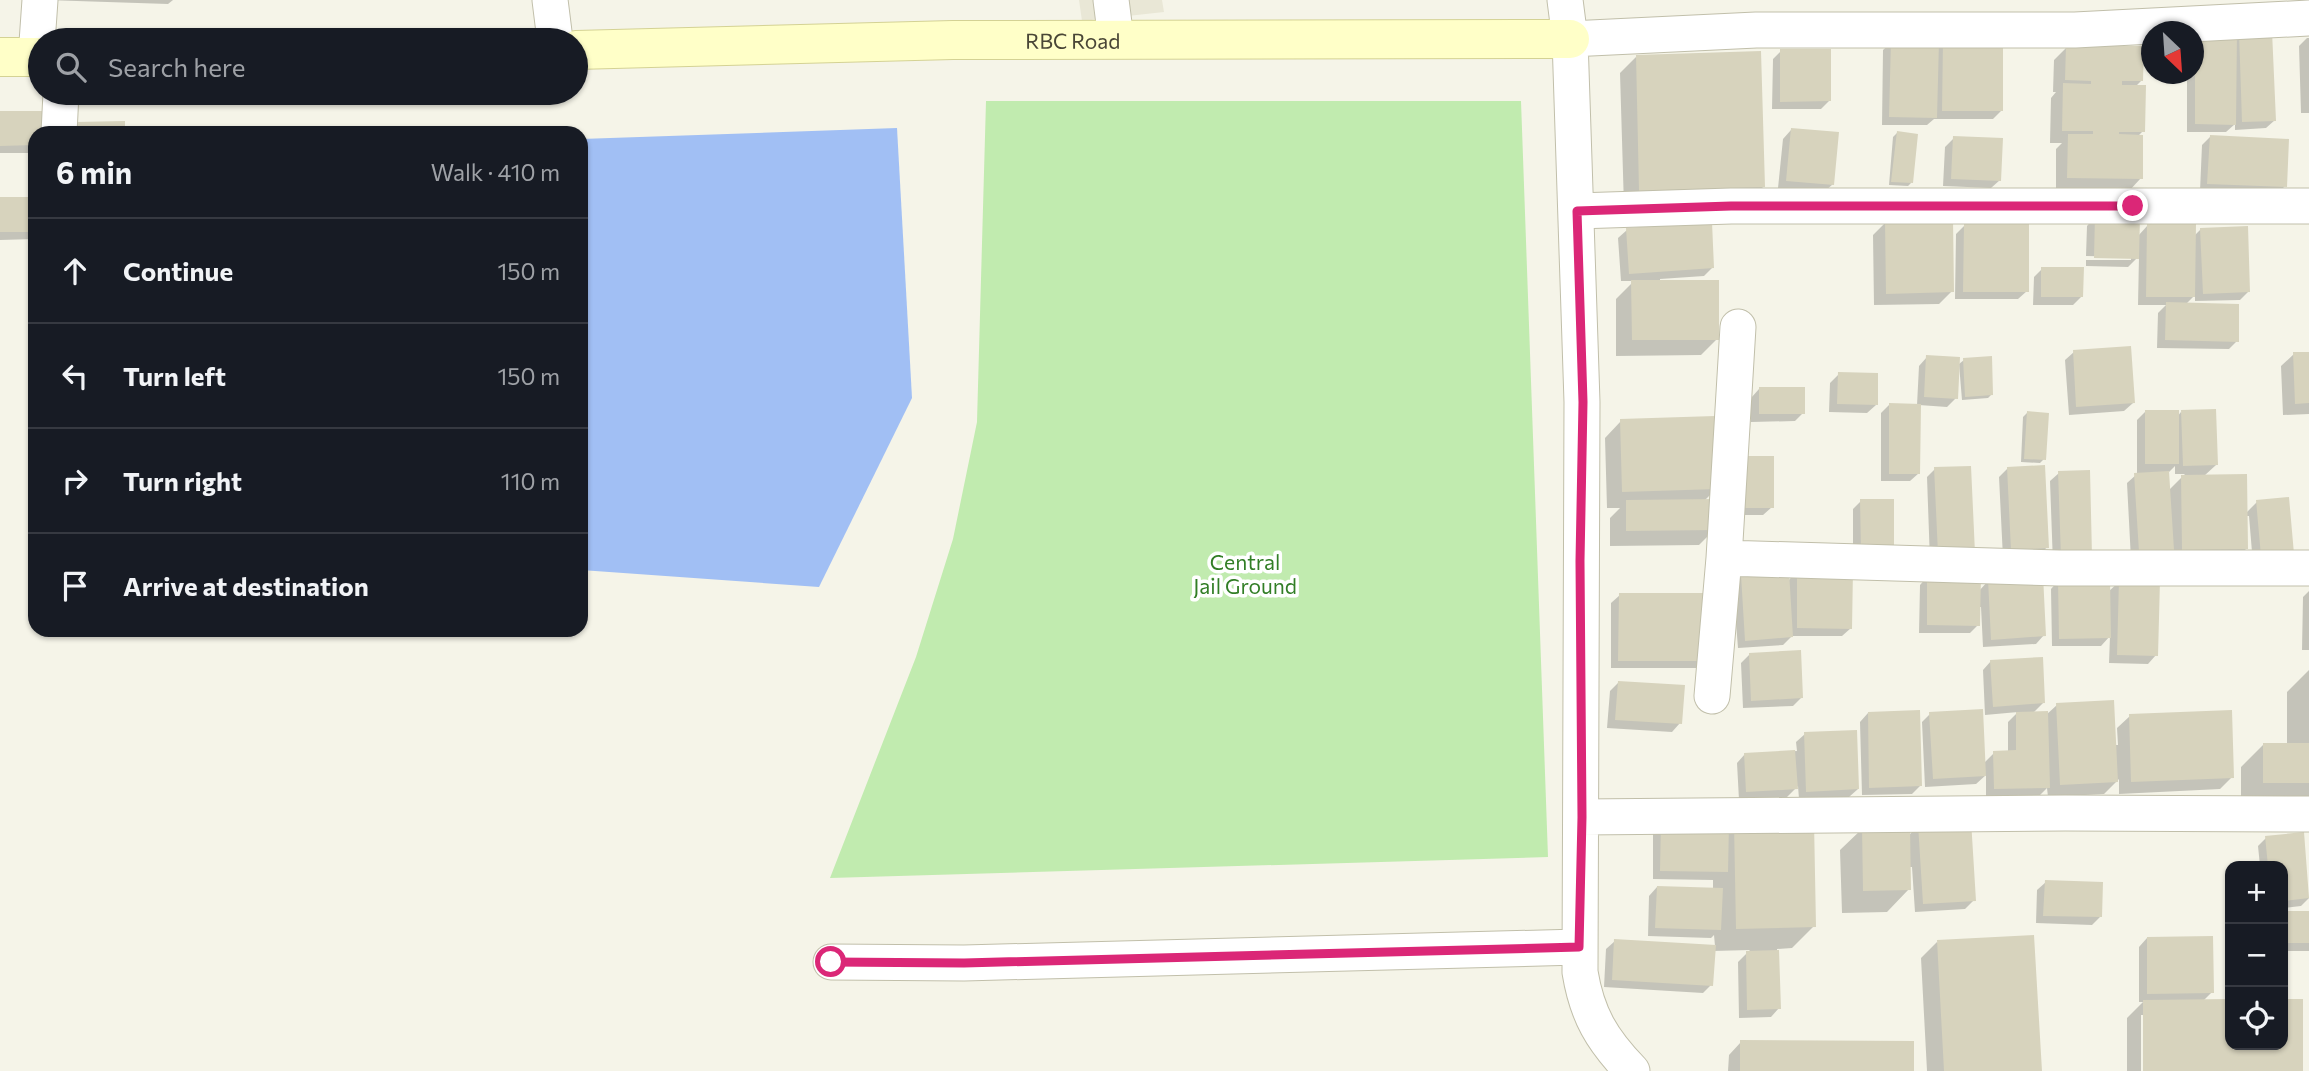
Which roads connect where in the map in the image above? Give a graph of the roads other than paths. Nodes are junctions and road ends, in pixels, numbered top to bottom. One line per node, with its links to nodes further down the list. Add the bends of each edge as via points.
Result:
1 (40, 0): 7 (street)
2 (550, 0): 8 (street)
3 (1111, 0): 9 (street)
4 (1565, 0): 10 (street)
5 (1959, 15): 6 (street, via 2075,30); 10 (street)
6 (2309, 18)
7 (33, 28)
8 (554, 28)
9 (1116, 39): 10 (street, RBC Road); 11 (street, RBC Road)
10 (1570, 39): 15 (street)
11 (588, 50)
12 (60, 105): 13 (street)
13 (59, 126)
14 (2309, 206): 15 (street, via 1731,206)
15 (1577, 211): 21 (street, via 1583,402)
16 (1738, 327): 17 (street)
17 (1724, 558): 18 (street, via 2059,568); 19 (street)
18 (2309, 568)
19 (1712, 696)
20 (2309, 814): 21 (street)
21 (1582, 817): 22 (street)
22 (1579, 947): 23 (street, via 964,963); 24 (street, via 1591,1016 1604,1040)
23 (831, 962)
24 (1632, 1071)

